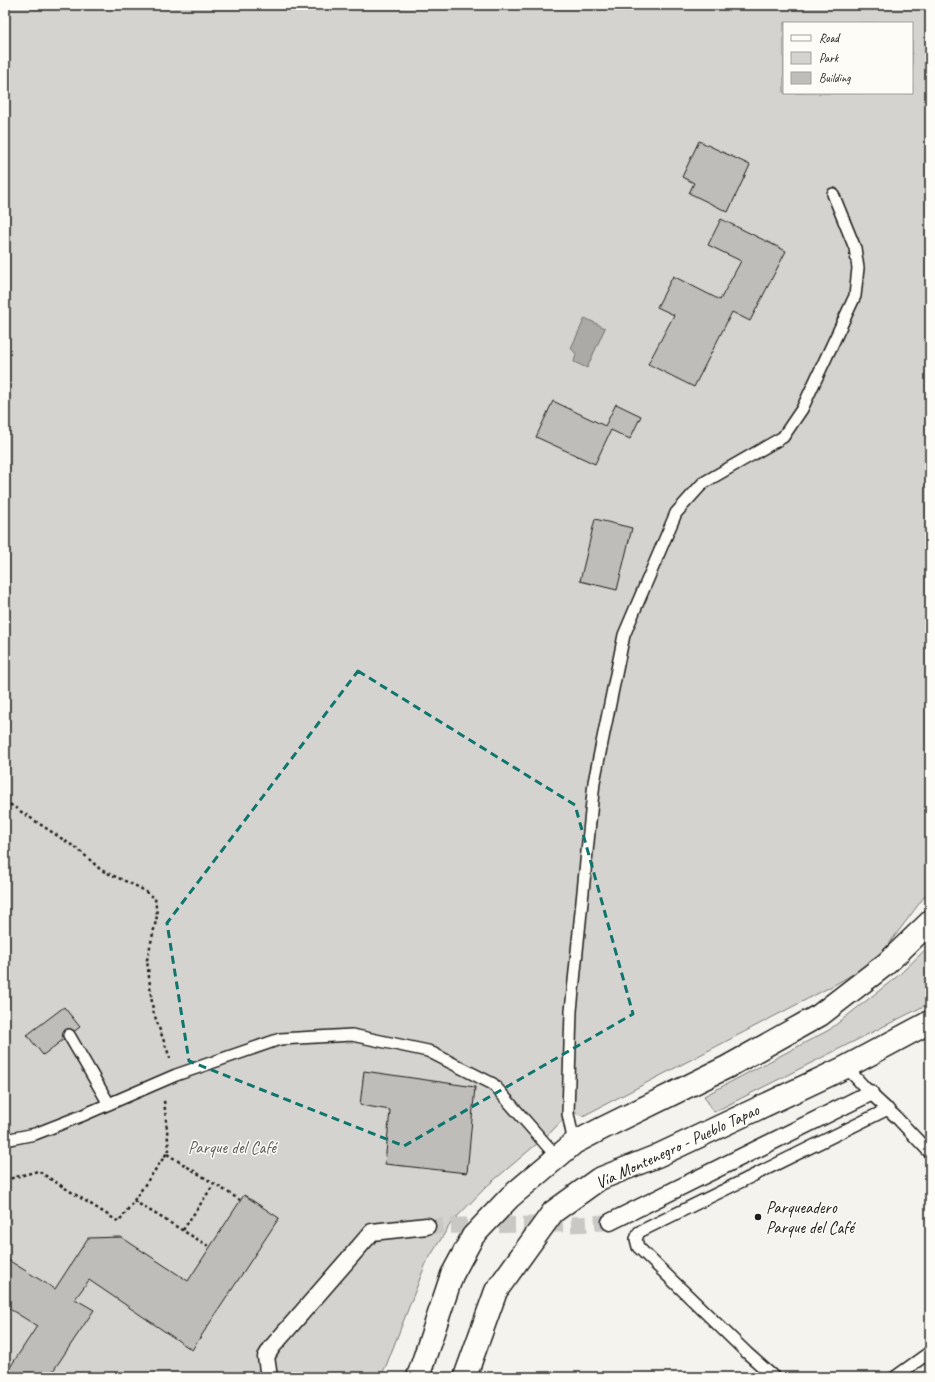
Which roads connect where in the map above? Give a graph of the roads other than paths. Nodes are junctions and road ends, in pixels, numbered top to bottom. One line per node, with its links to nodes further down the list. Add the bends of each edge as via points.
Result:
1 (833, 194): 10 (lane, via 855,248 858,268 855,296 802,409 783,438 703,483 676,514 624,635 594,782 571,1010 568,1114)
2 (930, 922): 10 (main road, via 886,964 820,1015 727,1067)
3 (930, 1022): 5 (main road, Vía Montenegro - Pueblo Tapao)
4 (69, 1035): 7 (lane)
5 (846, 1067): 6 (lane); 18 (main road, Vía Montenegro - Pueblo Tapao, via 657,1156 600,1179 553,1212 496,1290)
6 (870, 1093): 8 (lane); 13 (street)
7 (110, 1104): 9 (lane, via 35,1134); 12 (lane, via 176,1075 280,1039 352,1035 428,1051 493,1084)
8 (888, 1108): 11 (lane); 19 (lane, via 639,1232 636,1239 638,1247)
9 (5, 1140)
10 (574, 1143): 12 (main road)
11 (930, 1153)
12 (557, 1156): 17 (main road, via 510,1197 473,1236 452,1275)
13 (610, 1222)
14 (427, 1226): 16 (street, via 372,1232 272,1347 266,1357)
15 (930, 1352): 20 (lane)
16 (269, 1377)
17 (418, 1377)
18 (465, 1377)
19 (774, 1377)
20 (895, 1377)

